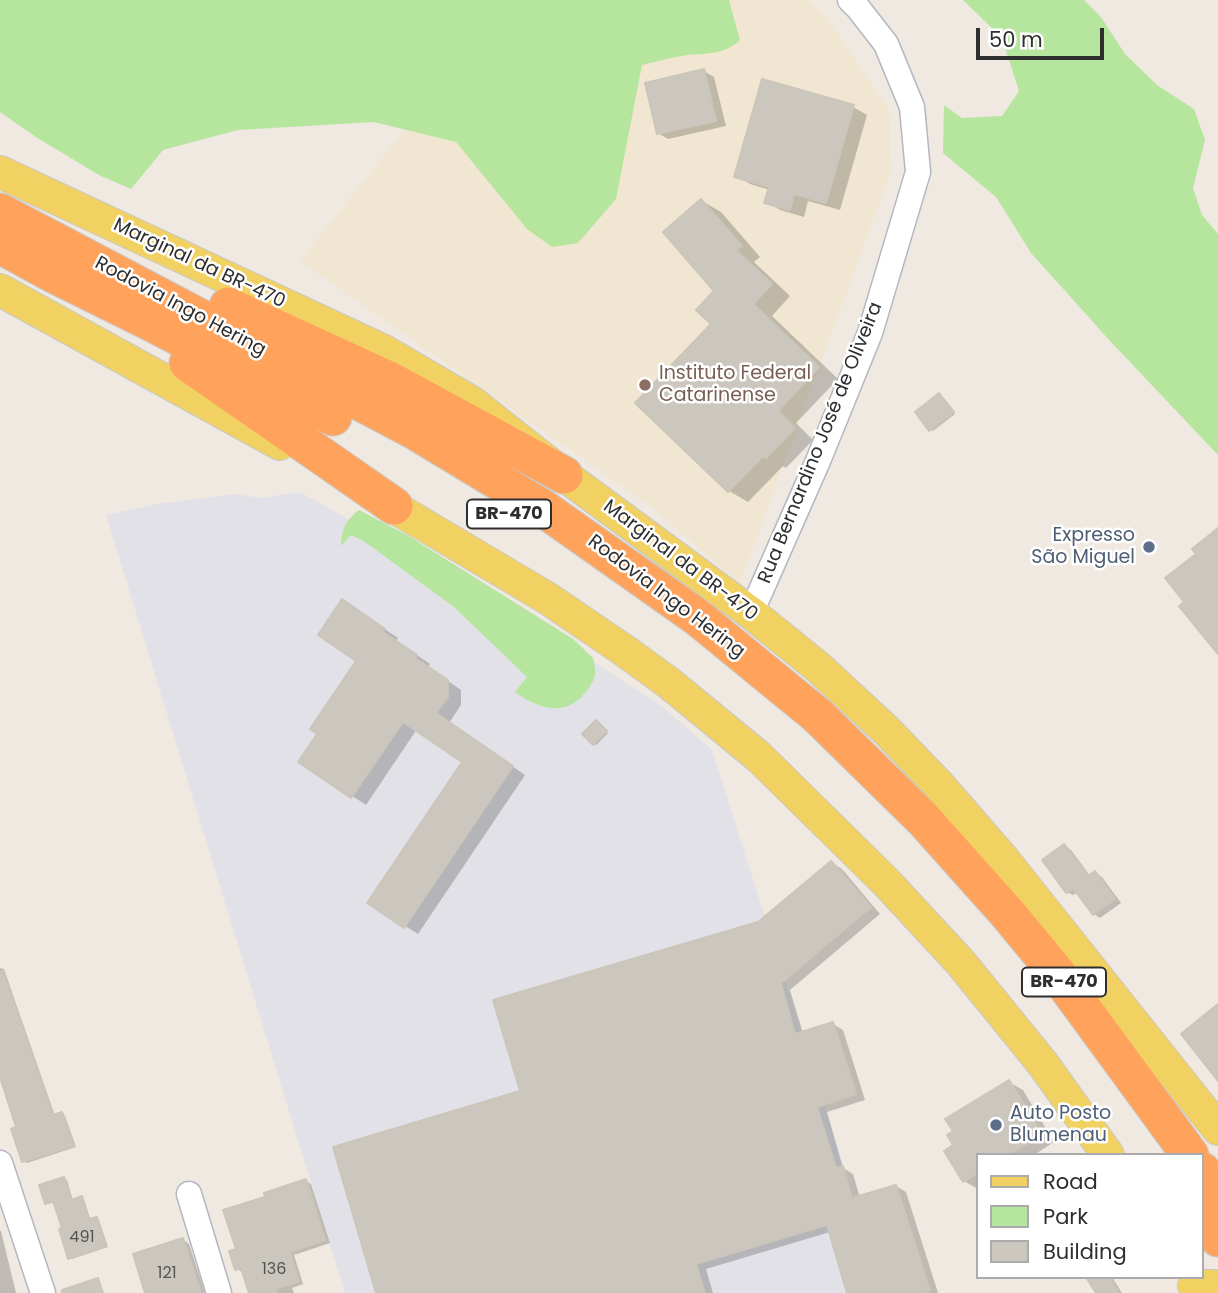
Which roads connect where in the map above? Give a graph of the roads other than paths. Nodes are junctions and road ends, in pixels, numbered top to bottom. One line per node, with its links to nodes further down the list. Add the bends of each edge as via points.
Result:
1 (850, 0): 9 (street, Rua Bernardino José de Oliveira, via 886,44 912,107 918,172 870,333)
2 (0, 172): 7 (main road, Marginal da BR-470, via 384,351 473,403)
3 (0, 210): 7 (highway, via 43,221 391,381); 13 (highway, Rodovia Ingo Hering / BR-470, via 415,431 544,509 697,617 818,716 924,820 1056,972)
4 (0, 245): 5 (highway, Rodovia Ingo Hering / BR-470)
5 (53, 274): 8 (highway); 12 (highway, Rodovia Ingo Hering / BR-470, via 403,453 531,527 681,635 800,734 907,839 1038,989)
6 (0, 290): 8 (main road)
7 (564, 475): 9 (main road, Marginal da BR-470)
8 (394, 506): 11 (main road, via 625,651 759,757 961,963 1043,1064)
9 (751, 613): 10 (main road, Marginal da BR-470, via 819,668 938,784)
10 (1218, 1129)
11 (1107, 1153)
12 (1159, 1153)
13 (1189, 1153)
14 (0, 1163): 20 (street)
15 (1204, 1174): 17 (highway)
16 (189, 1194): 21 (street)
17 (1218, 1194)
18 (1204, 1218): 19 (highway)
19 (1218, 1238)
20 (43, 1293)
21 (219, 1293)

